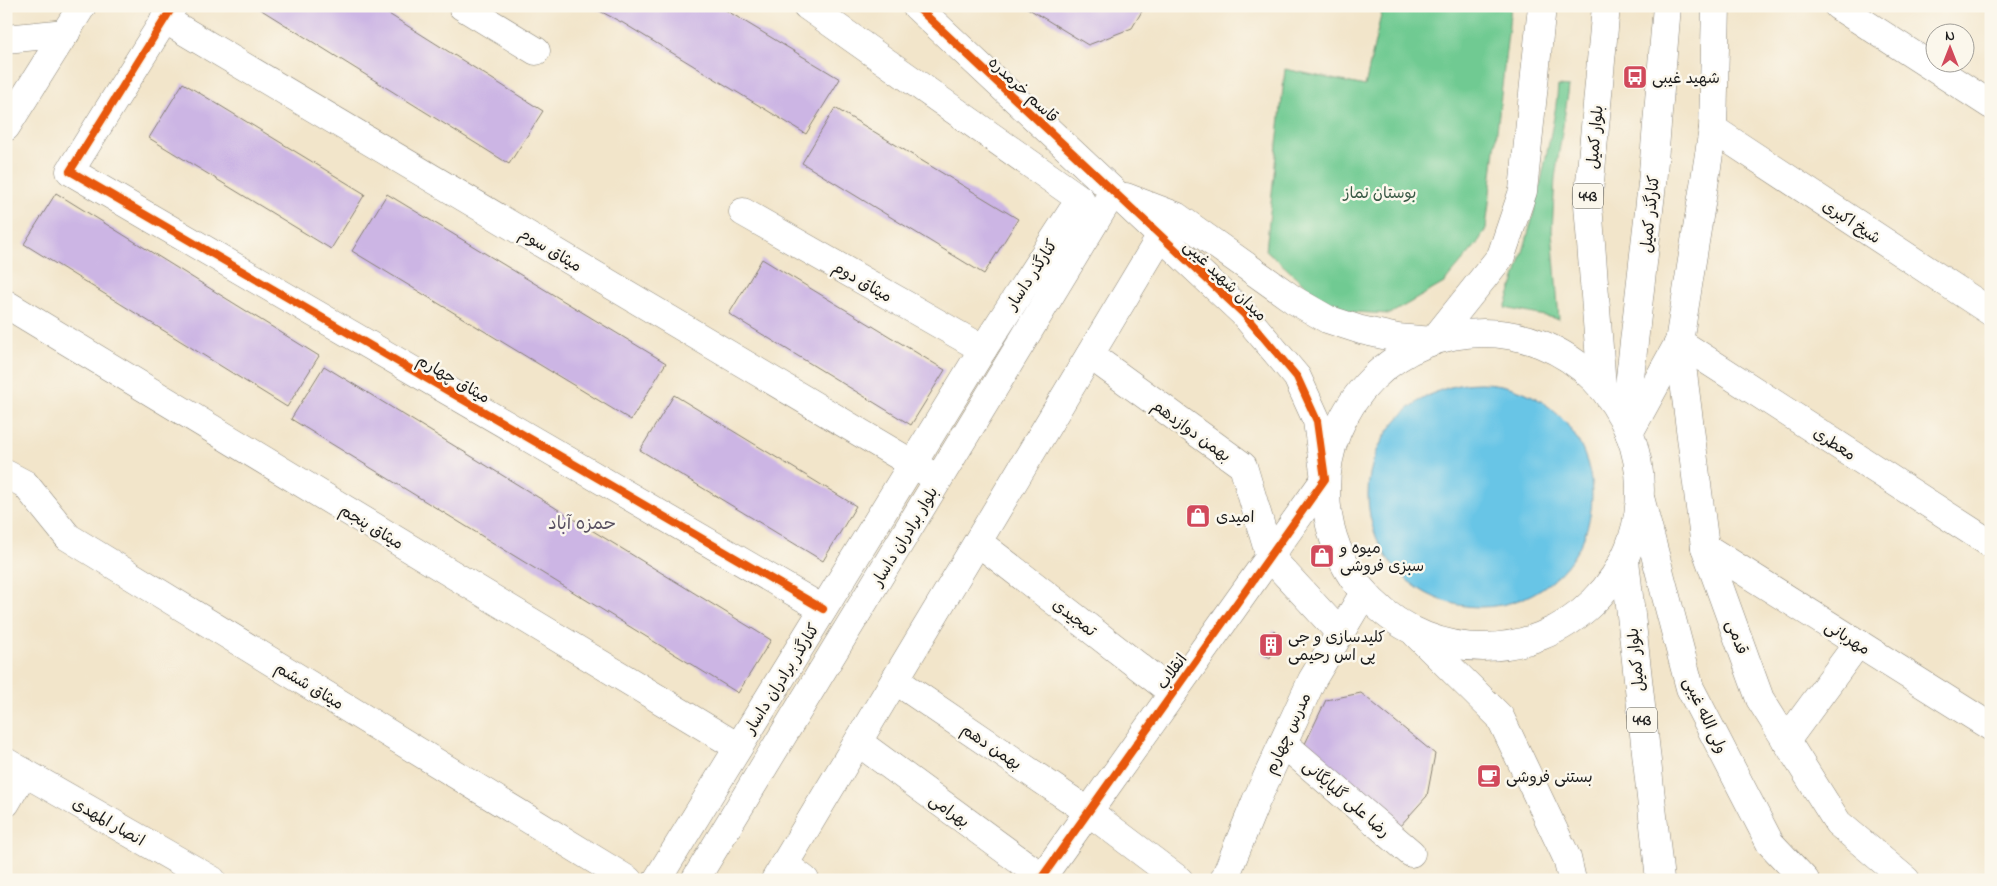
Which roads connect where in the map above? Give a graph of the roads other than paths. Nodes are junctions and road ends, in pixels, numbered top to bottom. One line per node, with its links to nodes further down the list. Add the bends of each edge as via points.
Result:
1 (82, 6): 11 (street)
2 (462, 6): 13 (street)
3 (807, 6): 18 (street)
4 (916, 6): 17 (street, قاسم خرمدره)
5 (1542, 6): 23 (street, via 1523,191 1500,256)
6 (1606, 6): 27 (street, بلوار کمیل / 443, via 1588,204)
7 (1667, 6): 28 (street, کنارگذر کمیل)
8 (1716, 6): 16 (street)
9 (1838, 6): 14 (street)
10 (169, 13): 29 (street, میثاق سوم); 40 (street, میثاق چهارم, via 70,171)
11 (66, 33): 12 (street); 15 (street)
12 (6, 39)
13 (536, 51)
14 (1991, 105)
15 (6, 126)
16 (1713, 129): 22 (street, شیخ اکبری); 24 (street)
17 (1113, 192): 18 (street); 20 (street, میدان شهید غیبی); 23 (street, قاسم خرمدره, via 1176,216 1326,319 1397,338); 31 (street, بلوار برادران داسار)
18 (1080, 199): 25 (street, کنارگذر داسار)
19 (744, 212): 25 (street, میثاق دوم)
20 (1161, 236): 26 (street); 32 (street, میدان شهید غیبی, via 1243,313 1297,377 1317,421)
21 (6, 304): 50 (street, میثاق پنجم)
22 (1991, 312)
23 (1433, 341): 27 (street, میدان شهید غیبی, via 1479,333 1524,338 1567,357); 32 (street, میدان شهید غیبی, via 1392,362 1358,394 1335,434)
24 (1679, 342): 28 (street); 35 (street, معطری); 36 (street, قدمی)
25 (983, 349): 29 (street, کنارگذر برادران داسار)
26 (1090, 355): 34 (street); 37 (street, بهمن دوازدهم, via 1243,466)
27 (1602, 387): 28 (street, میدان شهید غیبی)
28 (1627, 427): 33 (street, میدان شهید غیبی, via 1638,460)
29 (912, 464): 31 (street, میثاق سوم); 40 (street, کنارگذر برادران داسار)
30 (6, 474): 58 (street, میثاق ششم, via 25,484 68,537)
31 (938, 479): 60 (street, بلوار برادران داسار)
32 (1325, 479): 37 (street, انقلاب); 39 (street, میدان شهید غیبی, via 1328,520 1341,559)
33 (1641, 501): 38 (street, میدان شهید غیبی); 65 (street, ولی الله غیبی, via 1690,688 1770,843)
34 (978, 542): 44 (street); 45 (street, تمجیدی)
35 (1991, 544)
36 (1706, 547): 43 (street, مهربانی); 47 (street, قدمی, via 1760,700)
37 (1270, 556): 42 (street); 45 (street, انقلاب)
38 (1625, 560): 41 (street, میدان شهید غیبی, via 1596,600 1580,612 1556,629 1509,645 1460,645); 64 (street, بلوار کمیل / 443)
39 (1364, 593): 41 (street, میدان شهید غیبی, via 1386,615); 42 (street, مدرس چهارم)
40 (824, 609): 50 (street, کنارگذر برادران داسار)
41 (1413, 631): 63 (street, via 1500,717 1567,858)
42 (1340, 633): 49 (street, مدرس چهارم, via 1312,680)
43 (1858, 643): 46 (street, مهربانی); 47 (street)
44 (895, 680): 48 (street); 53 (street, بهمن دهم)
45 (1173, 693): 53 (street, انقلاب)
46 (1991, 727)
47 (1786, 741): 66 (street, قدمی, via 1838,823)
48 (858, 742): 55 (street); 56 (street, بهرامی)
49 (1283, 743): 54 (street, رضا علی گلپایگانی); 62 (street, مدرس چهارم)
50 (738, 747): 59 (street, کنارگذر برادران داسار)
51 (15, 767): 52 (street); 57 (street, انصار المهدی)
52 (6, 803)
53 (1089, 812): 56 (street, انقلاب); 61 (street, بهمن دهم)
54 (1411, 853)
55 (788, 874)
56 (1041, 878)
57 (212, 880)
58 (628, 880)
59 (657, 880)
60 (695, 880)
61 (1179, 880)
62 (1224, 880)
63 (1572, 880)
64 (1660, 880)
65 (1805, 880)
66 (1906, 880)

